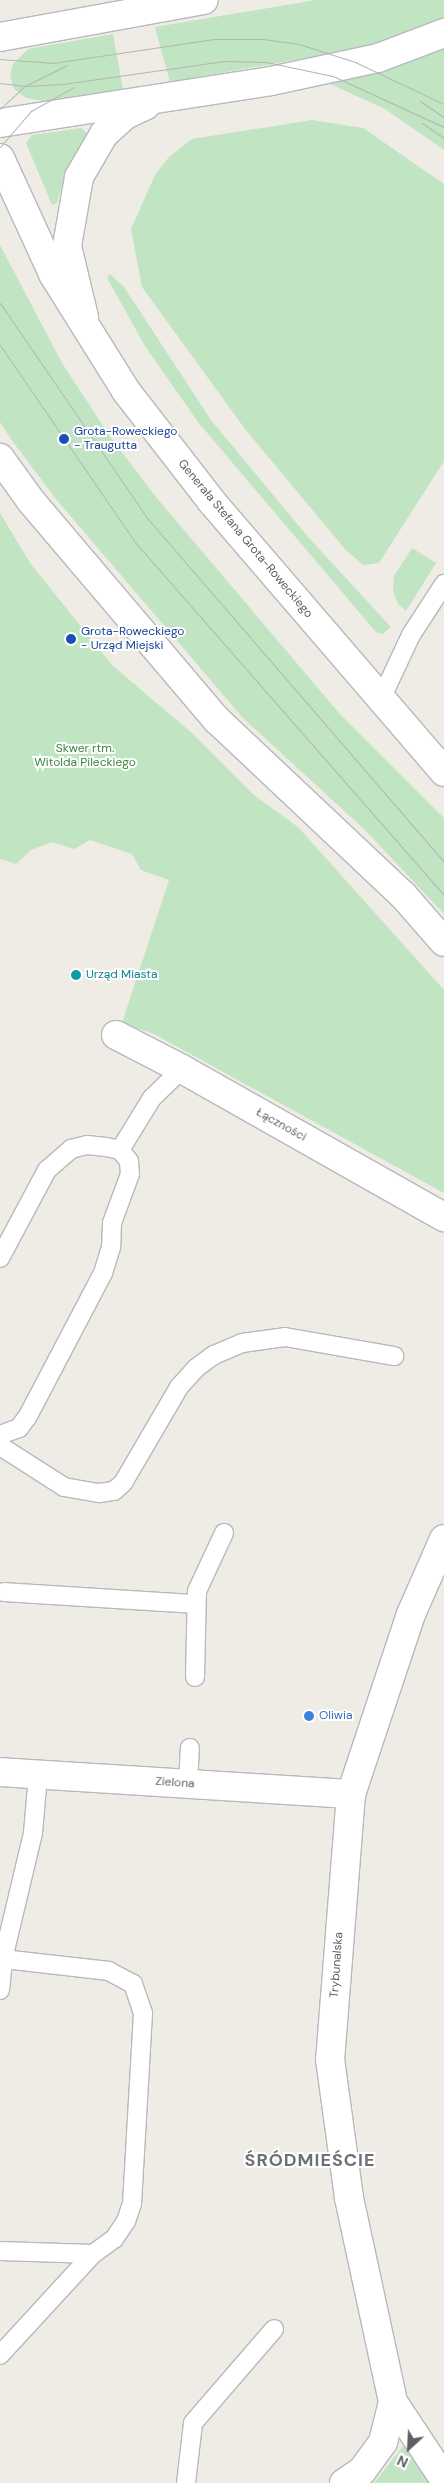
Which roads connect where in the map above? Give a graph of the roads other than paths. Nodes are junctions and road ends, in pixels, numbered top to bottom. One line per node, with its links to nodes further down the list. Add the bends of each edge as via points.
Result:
1 (204, 0): 3 (street)
2 (444, 33): 4 (street, via 378,58 271,81)
3 (0, 37)
4 (158, 99): 5 (street); 7 (street, via 125,115 104,134 78,177 68,246 74,282)
5 (0, 123)
6 (0, 158): 7 (street, Generała Stefana Grota-Roweckiego, via 53,274)
7 (90, 335): 10 (street, Generała Stefana Grota-Roweckiego, via 168,447)
8 (0, 458): 12 (street, via 31,502 217,720 403,895)
9 (444, 584): 10 (lane, via 411,635)
10 (380, 699): 11 (street, Generała Stefana Grota-Roweckiego)
11 (444, 772)
12 (444, 942)
13 (116, 1035): 14 (street, Łączności)
14 (182, 1069): 15 (lane, via 152,1098); 16 (street, Łączności)
15 (120, 1150): 17 (lane, via 87,1145 71,1149 59,1158 47,1170); 19 (lane, via 129,1161 130,1174 112,1223 108,1259)
16 (444, 1217)
17 (0, 1258)
18 (394, 1356): 22 (lane, via 301,1339 264,1338 242,1343 196,1368 179,1387 123,1483 114,1491 99,1493 64,1488)
19 (19, 1428): 20 (lane); 22 (lane, via 17,1448)
20 (0, 1435)
21 (0, 1446): 22 (lane)
22 (26, 1464)
23 (224, 1533): 26 (lane, via 200,1578)
24 (444, 1539): 32 (street, Trybunalska, via 411,1614)
25 (4, 1592): 26 (lane)
26 (196, 1604): 27 (lane)
27 (195, 1677)
28 (190, 1748): 31 (lane)
29 (0, 1772): 30 (street, Zielona)
30 (38, 1775): 31 (street, Zielona); 33 (lane, via 33,1833)
31 (188, 1784): 32 (street, Zielona)
32 (350, 1794): 39 (street, Trybunalska, via 330,2059 349,2198)
33 (4, 1958): 34 (lane); 36 (lane, via 109,1971 132,1984 139,1996 143,2013 132,2204 126,2222 114,2239)
34 (0, 1990)
35 (0, 2251): 36 (lane)
36 (93, 2254): 38 (lane)
37 (274, 2329): 41 (lane, via 193,2423)
38 (0, 2355)
39 (393, 2402): 40 (street); 42 (street, via 383,2442 362,2471)
40 (444, 2479)
41 (186, 2483)
42 (344, 2483)

